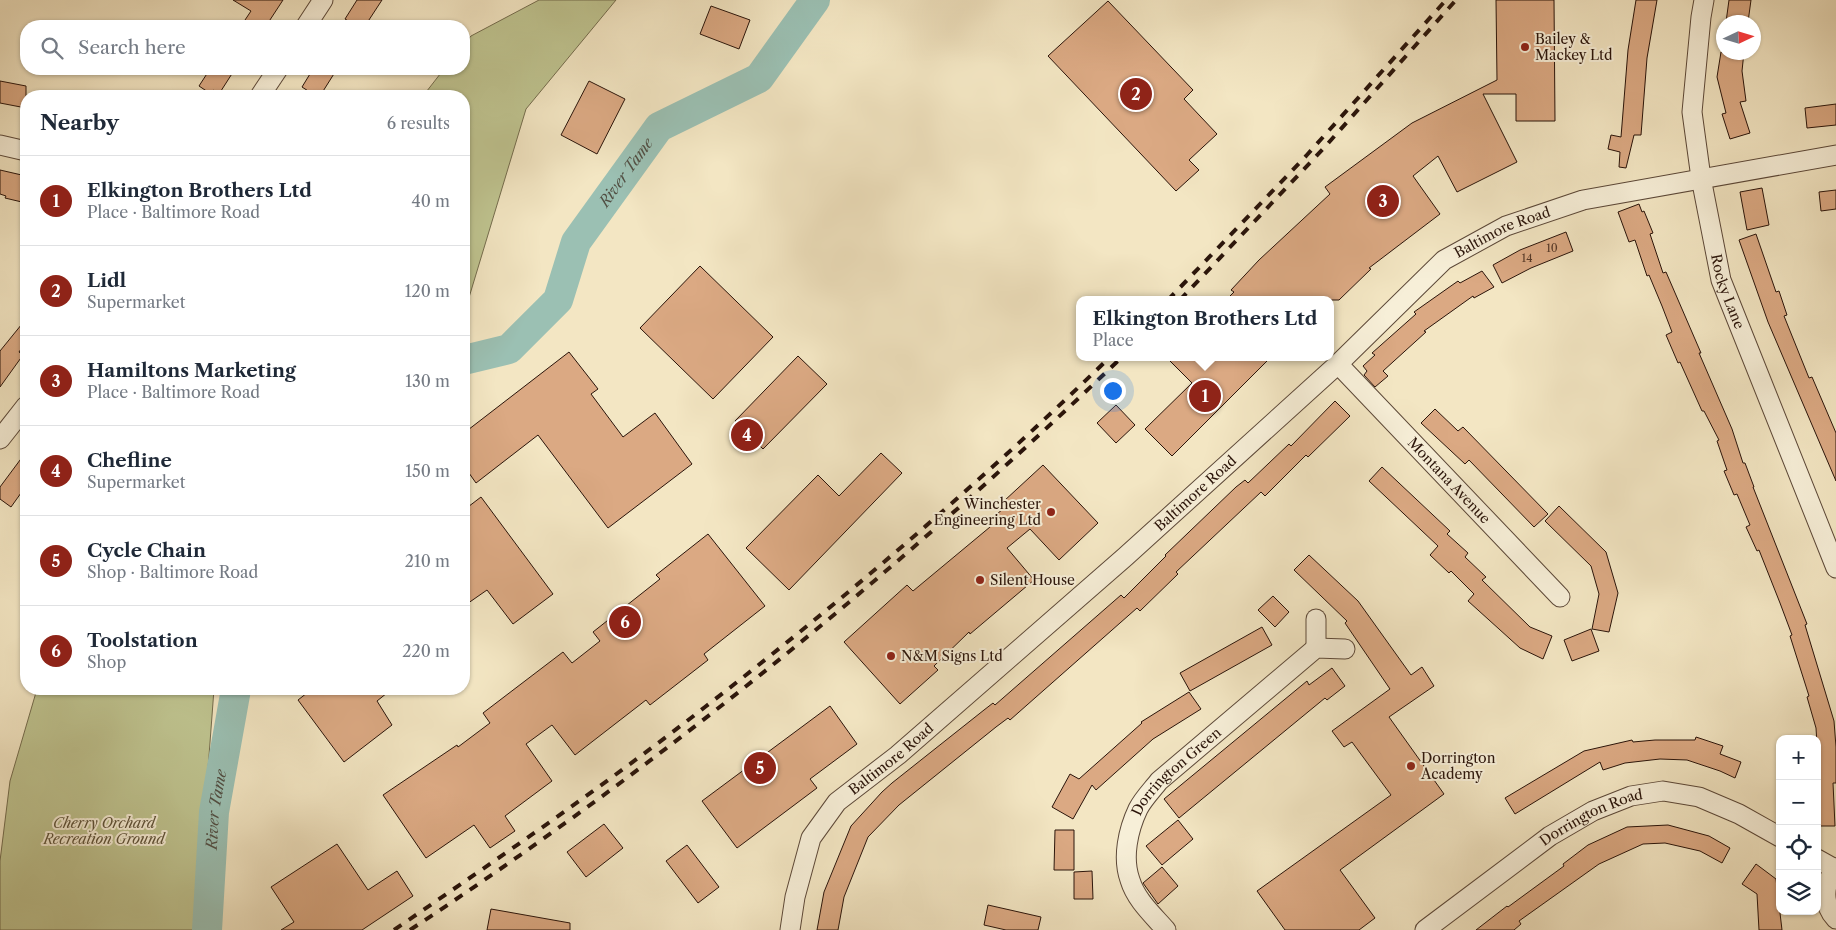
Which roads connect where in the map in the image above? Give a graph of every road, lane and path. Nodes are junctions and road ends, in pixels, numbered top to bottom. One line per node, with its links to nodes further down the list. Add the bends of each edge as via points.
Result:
1 (323, 0): 3 (street)
2 (1704, 0): 9 (street, Rocky Lane, via 1692,112)
3 (310, 20)
4 (274, 75): 5 (street)
5 (264, 90)
6 (0, 145): 7 (street)
7 (20, 150)
8 (1836, 154): 9 (street, Baltimore Road)
9 (1701, 178): 10 (street, Baltimore Road, via 1583,200 1506,226 1444,260); 13 (street, Rocky Lane, via 1720,280)
10 (1338, 364): 14 (street, Montana Avenue); 22 (street, Baltimore Road, via 1126,557 898,755 837,802 812,838 795,897)
11 (20, 414): 12 (street)
12 (0, 439)
13 (1836, 568)
14 (1560, 597)
15 (1316, 619): 16 (street)
16 (1316, 648): 17 (street); 23 (street, Dorrington Green, via 1159,781 1139,808 1129,834 1126,859 1130,881 1142,902)
17 (1345, 649)
18 (1776, 835): 24 (street, Dorrington Road, via 1740,814 1699,797 1663,791 1631,796 1593,811 1550,836)
19 (1821, 861): 20 (street)
20 (1835, 868): 21 (street, via 1826,884 1826,902)
21 (1836, 919)
22 (790, 930)
23 (1166, 930)
24 (1424, 930)

